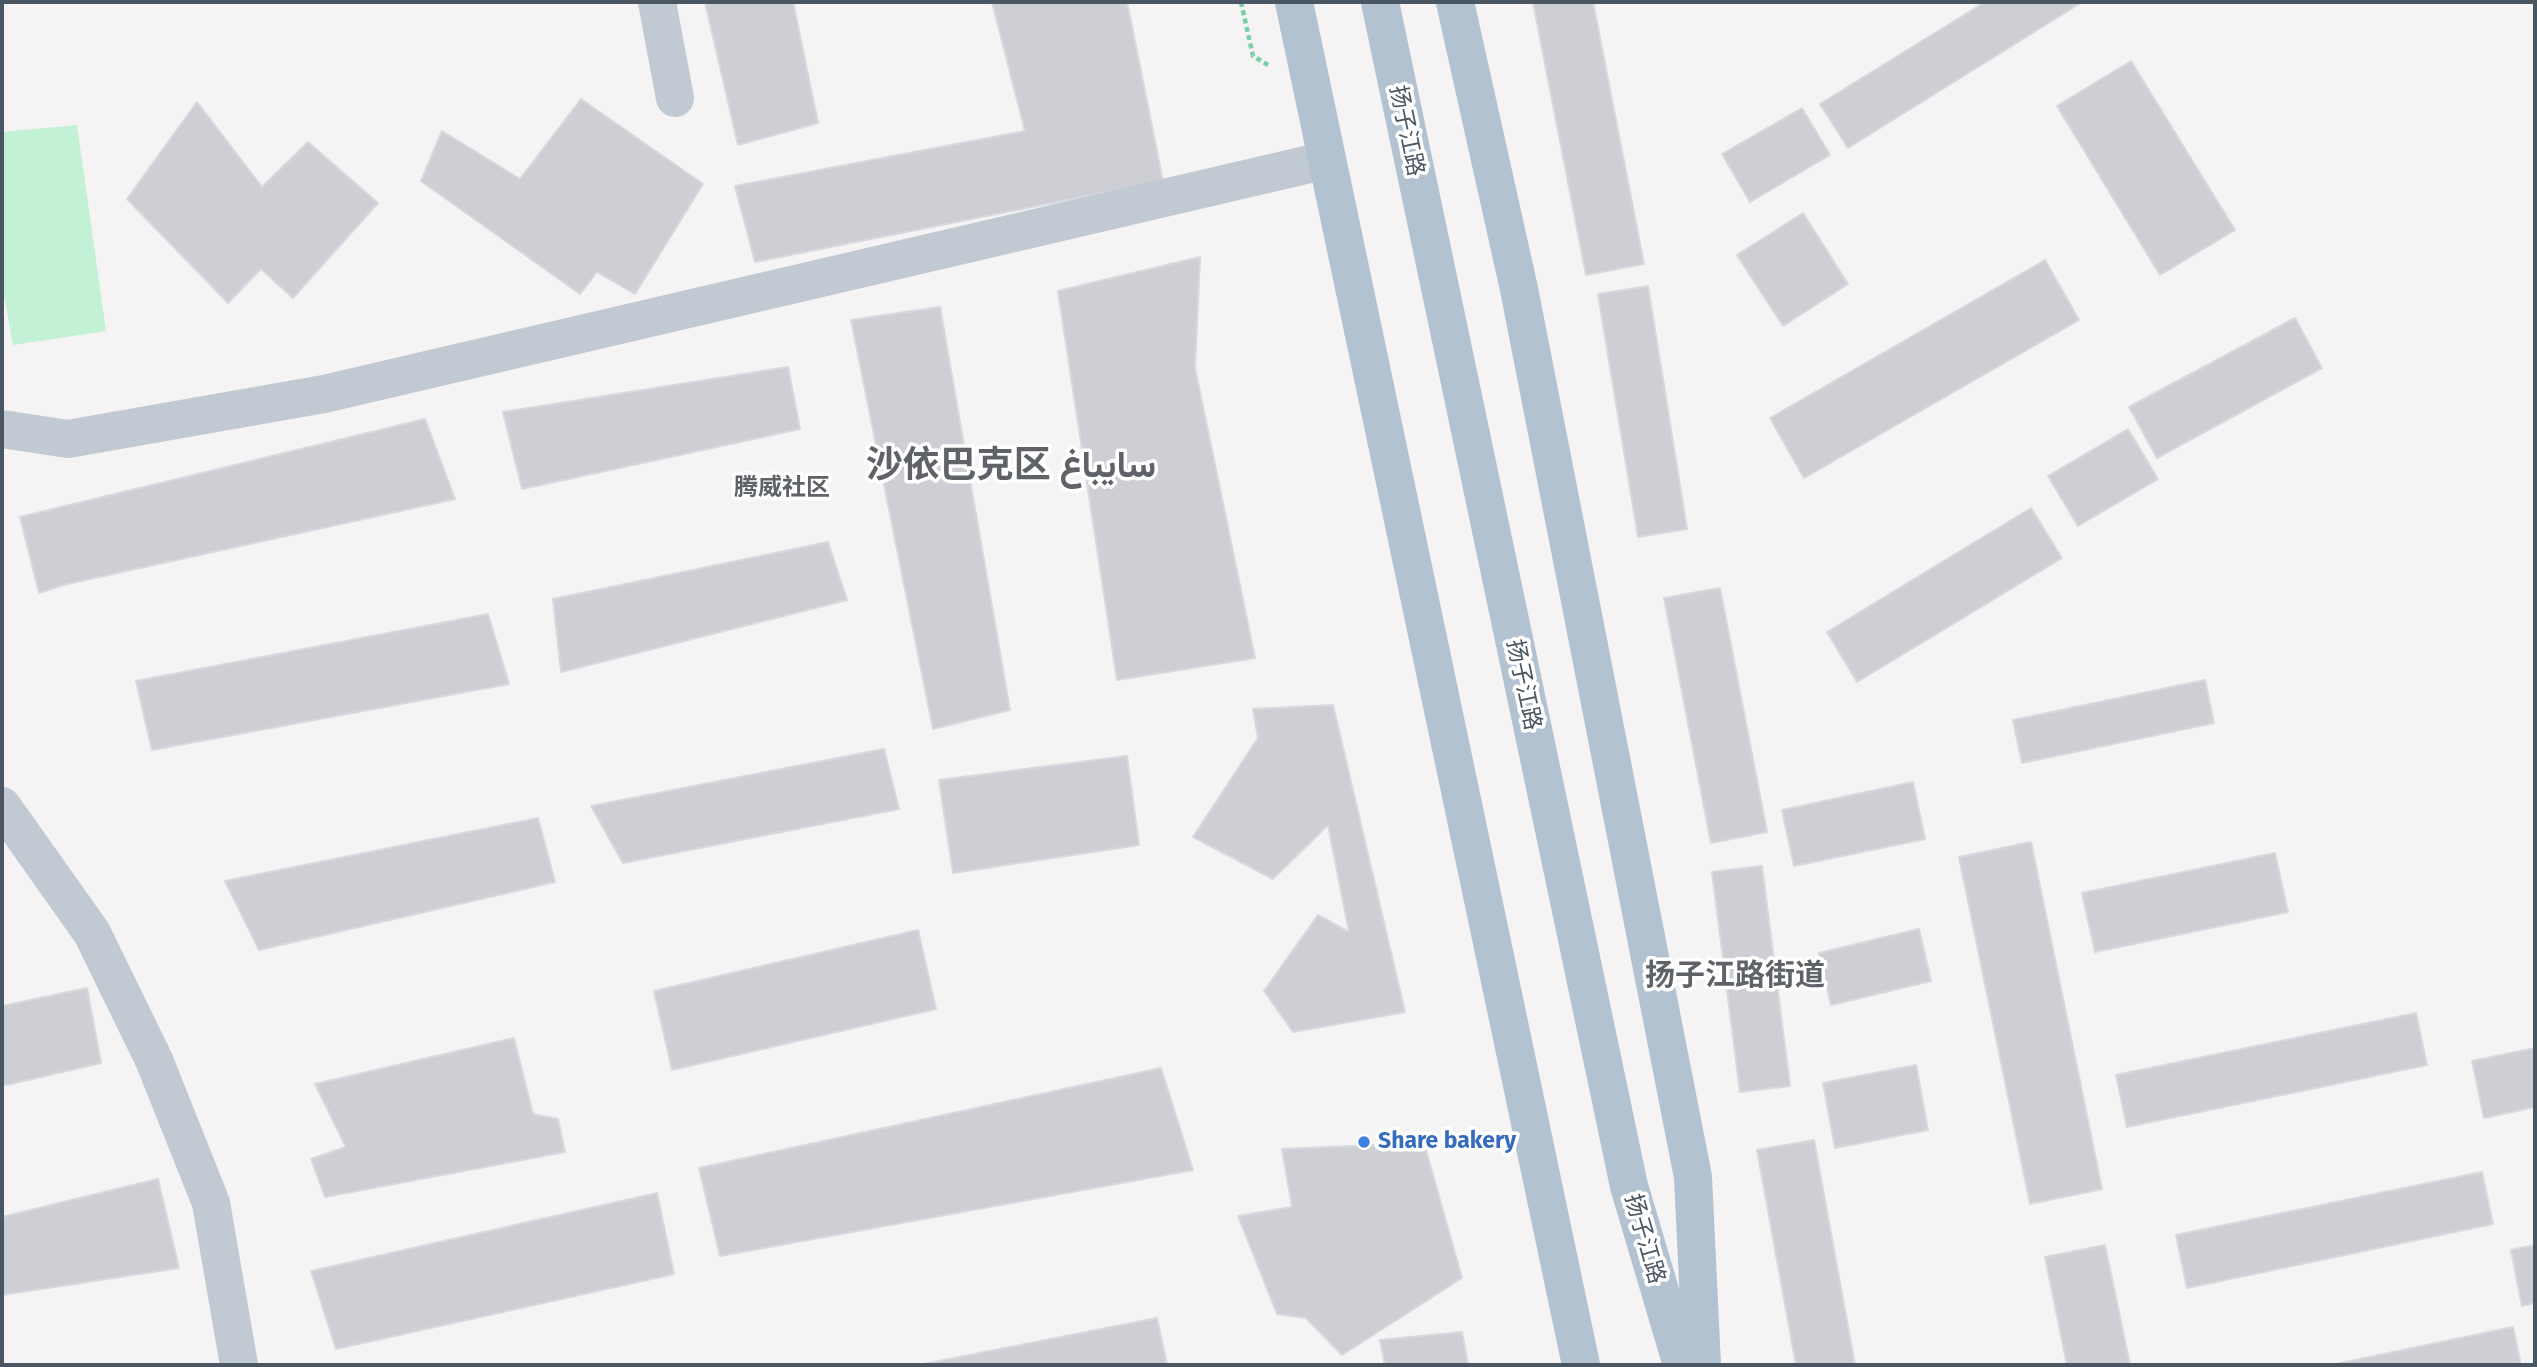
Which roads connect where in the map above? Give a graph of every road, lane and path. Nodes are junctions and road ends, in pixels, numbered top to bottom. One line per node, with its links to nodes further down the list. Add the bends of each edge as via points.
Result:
1 (657, 2): 5 (street)
2 (1294, 2): 6 (main road)
3 (1380, 2): 11 (main road, 扬子江路, via 1629,1186)
4 (1455, 2): 12 (main road, via 1521,303 1693,1177)
5 (675, 99)
6 (1327, 160): 7 (street, via 324,394 68,439); 10 (main road)
7 (2, 429)
8 (2, 806): 9 (street, via 92,933 154,1060 211,1203)
9 (239, 1365)
10 (1581, 1365)
11 (1682, 1365)
12 (1702, 1365)

